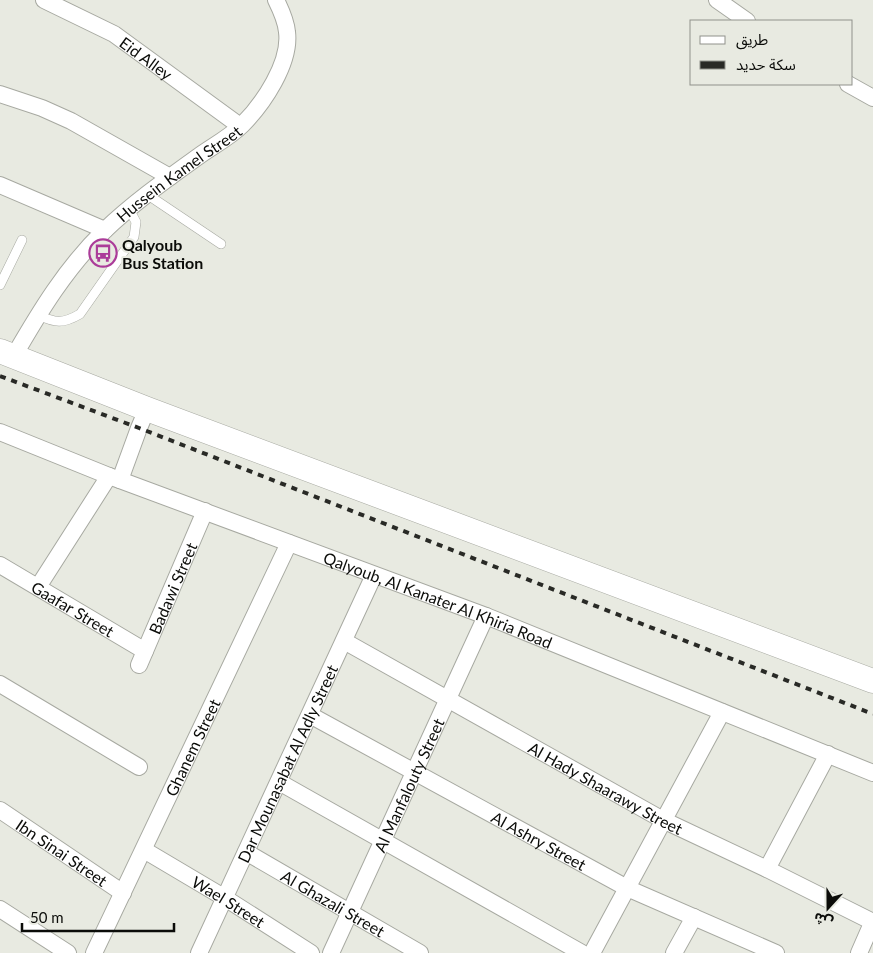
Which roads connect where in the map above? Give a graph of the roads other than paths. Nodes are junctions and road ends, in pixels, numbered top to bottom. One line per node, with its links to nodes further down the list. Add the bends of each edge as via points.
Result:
1 (44, 0): 8 (street, Eid Alley, via 114,34)
2 (276, 0): 8 (street, Hussein Kamel Street, via 288,33 286,52 269,91)
3 (717, 0): 4 (street)
4 (746, 20)
5 (850, 85): 7 (street)
6 (0, 94): 9 (street, via 71,121)
7 (873, 98)
8 (240, 126): 9 (street, Hussein Kamel Street)
9 (170, 177): 11 (street, Hussein Kamel Street)
10 (0, 185): 13 (street)
11 (148, 195): 12 (street, Hussein Kamel Street); 15 (lane)
12 (129, 209): 13 (street, Hussein Kamel Street); 17 (lane, via 136,222 134,237 80,314 60,322)
13 (105, 230): 17 (street, Hussein Kamel Street, via 74,263)
14 (22, 240): 16 (lane)
15 (221, 244)
16 (0, 285)
17 (38, 314): 18 (street, Hussein Kamel Street)
18 (7, 354): 19 (main road)
19 (147, 409): 21 (street); 30 (main road)
20 (0, 432): 21 (street, Qalyoub, Al Kanater Al Khiria Road)
21 (115, 478): 22 (street, Qalyoub, Al Kanater Al Khiria Road); 26 (street)
22 (205, 512): 23 (street, Qalyoub, Al Kanater Al Khiria Road); 29 (street, Badawi Street)
23 (289, 543): 25 (street, Qalyoub, Al Kanater Al Khiria Road); 43 (street, Ghanem Street)
24 (0, 565): 26 (street, Gaafar Street)
25 (374, 575): 27 (street, Qalyoub, Al Kanater Al Khiria Road); 28 (street, Dar Mounasabat Al Adly Street)
26 (38, 587): 29 (street, Gaafar Street)
27 (486, 616): 32 (street, Al Manfalouty Street); 33 (street, Qalyoub, Al Kanater Al Khiria Road)
28 (344, 641): 32 (street, Al Hady Shaarawy Street); 34 (street, Dar Mounasabat Al Adly Street)
29 (142, 658)
30 (873, 681)
31 (0, 684): 36 (street)
32 (448, 700): 37 (street, Al Manfalouty Street); 41 (street, Al Hady Shaarawy Street)
33 (722, 712): 35 (street, Qalyoub, Al Kanater Al Khiria Road); 41 (street)
34 (310, 714): 37 (street, Al Ashry Street); 39 (street, Dar Mounasabat Al Adly Street)
35 (828, 754): 38 (street, Qalyoub, Al Kanater Al Khiria Road); 45 (street)
36 (139, 766)
37 (415, 772): 42 (street, Al Manfalouty Street); 46 (street, Al Ashry Street)
38 (873, 773)
39 (279, 782): 42 (street); 44 (street, Dar Mounasabat Al Adly Street)
40 (0, 810): 47 (street, Ibn Sinai Street)
41 (663, 820): 45 (street, Al Hady Shaarawy Street); 46 (street)
42 (383, 840): 50 (street, Al Manfalouty Street); 59 (street)
43 (144, 850): 47 (street, Ghanem Street); 48 (street, Wael Street)
44 (246, 852): 48 (street, Dar Mounasabat Al Adly Street); 50 (street, Al Ghazali Street)
45 (767, 869): 52 (street, Al Hady Shaarawy Street)
46 (627, 888): 51 (street, Al Ashry Street); 60 (street)
47 (123, 893): 55 (street, Ghanem Street)
48 (225, 898): 53 (street, Wael Street); 56 (street, Dar Mounasabat Al Adly Street)
49 (0, 909): 54 (street)
50 (350, 912): 57 (street, Al Manfalouty Street); 58 (street, Al Ghazali Street)
51 (694, 917): 61 (street); 62 (street, Al Ashry Street)
52 (873, 922): 63 (street)
53 (309, 952)
54 (68, 953)
55 (94, 953)
56 (199, 953)
57 (331, 953)
58 (420, 953)
59 (582, 953)
60 (592, 953)
61 (674, 953)
62 (776, 953)
63 (859, 953)

